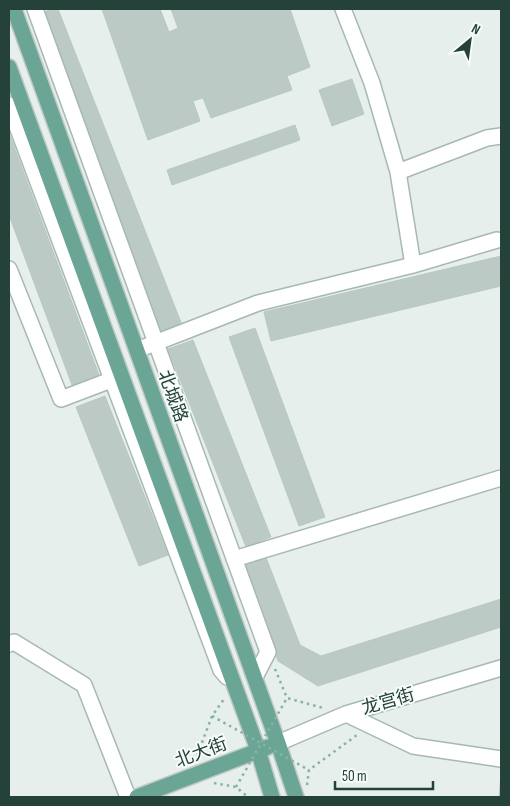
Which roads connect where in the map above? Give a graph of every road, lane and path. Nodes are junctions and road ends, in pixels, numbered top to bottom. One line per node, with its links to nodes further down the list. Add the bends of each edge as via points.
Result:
1 (14, 9): 12 (main road, 北城路)
2 (34, 9): 11 (street)
3 (343, 9): 7 (street, via 372,83)
4 (9, 67): 20 (main road)
5 (9, 105): 13 (street)
6 (501, 136): 7 (street, via 487,138)
7 (398, 172): 9 (street)
8 (497, 240): 9 (street)
9 (413, 265): 11 (street, via 258,303)
10 (9, 269): 13 (street, via 61,399)
11 (156, 343): 12 (street); 15 (street)
12 (137, 350): 19 (main road, 北城路)
13 (111, 380): 20 (street, via 221,670)
14 (501, 478): 15 (street)
15 (234, 559): 17 (street)
16 (9, 644): 29 (street, via 14,642 84,685)
17 (268, 652): 19 (street); 21 (path)
18 (501, 668): 22 (street, 龙宫街)
19 (254, 677): 25 (main road, 北城路)
20 (234, 684): 23 (path); 26 (main road)
21 (287, 698): 22 (path); 26 (path, bridge)
22 (346, 714): 24 (street); 25 (street, 龙宫街)
23 (212, 716): 26 (path, bridge); 28 (path)
24 (371, 726): 26 (path, bridge, via 309,770); 27 (street, via 413,746)
25 (278, 743): 26 (main road, 北大街); 33 (main road, 北城路)
26 (260, 747): 28 (main road, 北大街); 31 (path, bridge, via 236,787); 32 (main road)
27 (501, 759)
28 (188, 777): 30 (main road, 北大街)
29 (128, 797)
30 (137, 797)
31 (248, 797)
32 (272, 797)
33 (296, 797)

